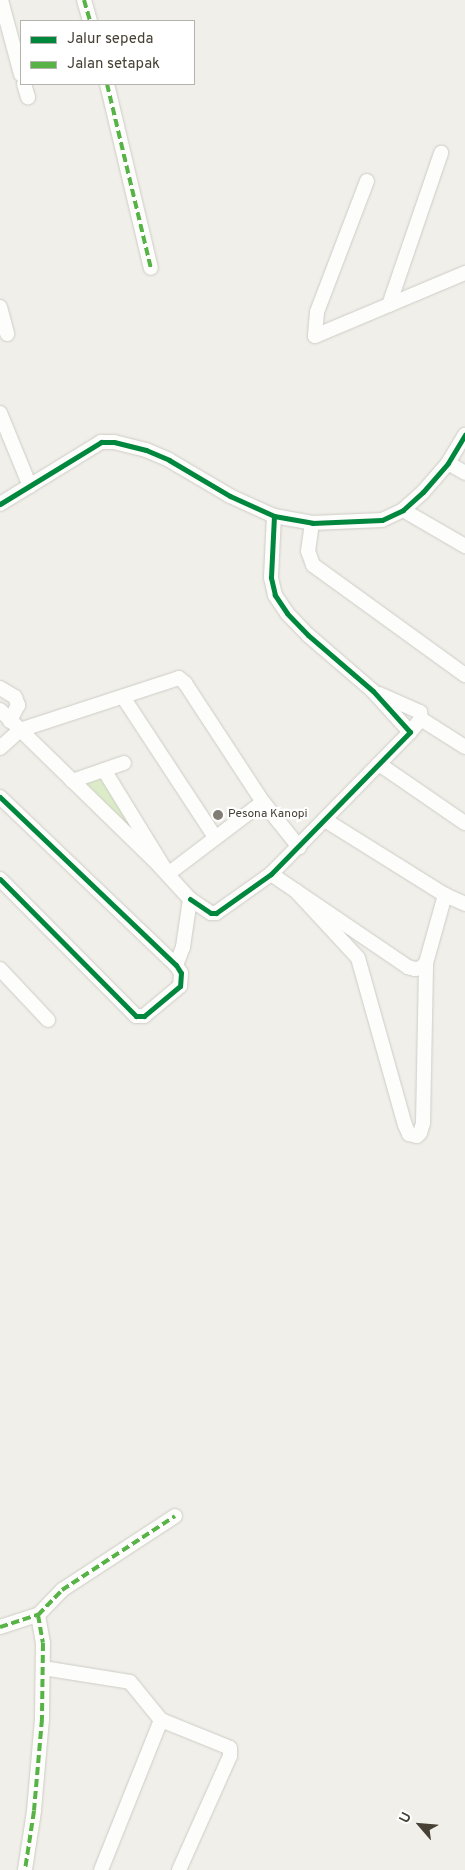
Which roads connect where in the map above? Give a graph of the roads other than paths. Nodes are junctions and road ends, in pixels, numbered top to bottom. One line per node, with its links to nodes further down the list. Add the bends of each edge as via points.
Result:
1 (1, 0): 4 (street)
2 (84, 0): 3 (street)
3 (90, 20)
4 (20, 70)
5 (106, 85): 8 (street)
6 (441, 154): 10 (street)
7 (367, 181): 10 (street, via 317,312 315,336)
8 (151, 268)
9 (464, 271): 10 (street)
10 (388, 305)
11 (0, 307): 12 (street)
12 (7, 334)
13 (0, 413): 17 (street)
14 (465, 435): 15 (street)
15 (448, 463): 16 (street); 19 (street)
16 (465, 473)
17 (30, 486): 18 (street); 20 (street, via 101,442 114,442 169,460 230,496)
18 (0, 504)
19 (403, 510): 21 (street, via 382,520); 22 (street)
20 (274, 516): 21 (street); 25 (street, via 271,578 275,595 308,635)
21 (312, 523): 23 (street, via 308,551 313,565)
22 (465, 546)
23 (465, 675)
24 (0, 688): 29 (street, via 15,697 18,705)
25 (373, 691): 28 (street, via 420,712); 30 (street)
26 (123, 697): 29 (street); 38 (street, via 175,678 182,680); 41 (street)
27 (0, 710): 29 (street)
28 (421, 719): 30 (street); 31 (street)
29 (15, 725): 32 (street); 36 (street)
30 (410, 732): 34 (street)
31 (465, 747)
32 (0, 748)
33 (124, 763): 35 (street)
34 (379, 764): 39 (street); 40 (street)
35 (104, 770): 36 (street); 43 (street)
36 (72, 781): 43 (street)
37 (0, 797): 51 (street)
38 (263, 802): 41 (street); 42 (street)
39 (325, 820): 42 (street); 47 (street)
40 (465, 823)
41 (215, 837): 43 (street)
42 (299, 847): 44 (street)
43 (168, 874): 48 (street)
44 (271, 874): 46 (street); 48 (street, via 216,912 211,913)
45 (0, 879): 51 (street, via 136,1016 144,1016 180,986 182,973)
46 (296, 891): 50 (street, via 408,967 421,968); 50 (street, via 358,958 405,1124 409,1134 417,1136 423,1123)
47 (445, 895): 49 (street); 50 (street)
48 (190, 899): 51 (street, via 183,946)
49 (465, 904)
50 (426, 963)
51 (176, 965)
52 (0, 969): 53 (street)
53 (48, 1020)
54 (176, 1516): 55 (street, via 62,1590)
55 (38, 1615): 56 (street); 57 (street)
56 (0, 1627)
57 (43, 1668): 58 (street, via 130,1682); 59 (street, via 35,1802)
58 (161, 1720): 60 (street); 61 (street, via 227,1746 231,1752)
59 (25, 1870)
60 (101, 1870)
61 (179, 1870)

